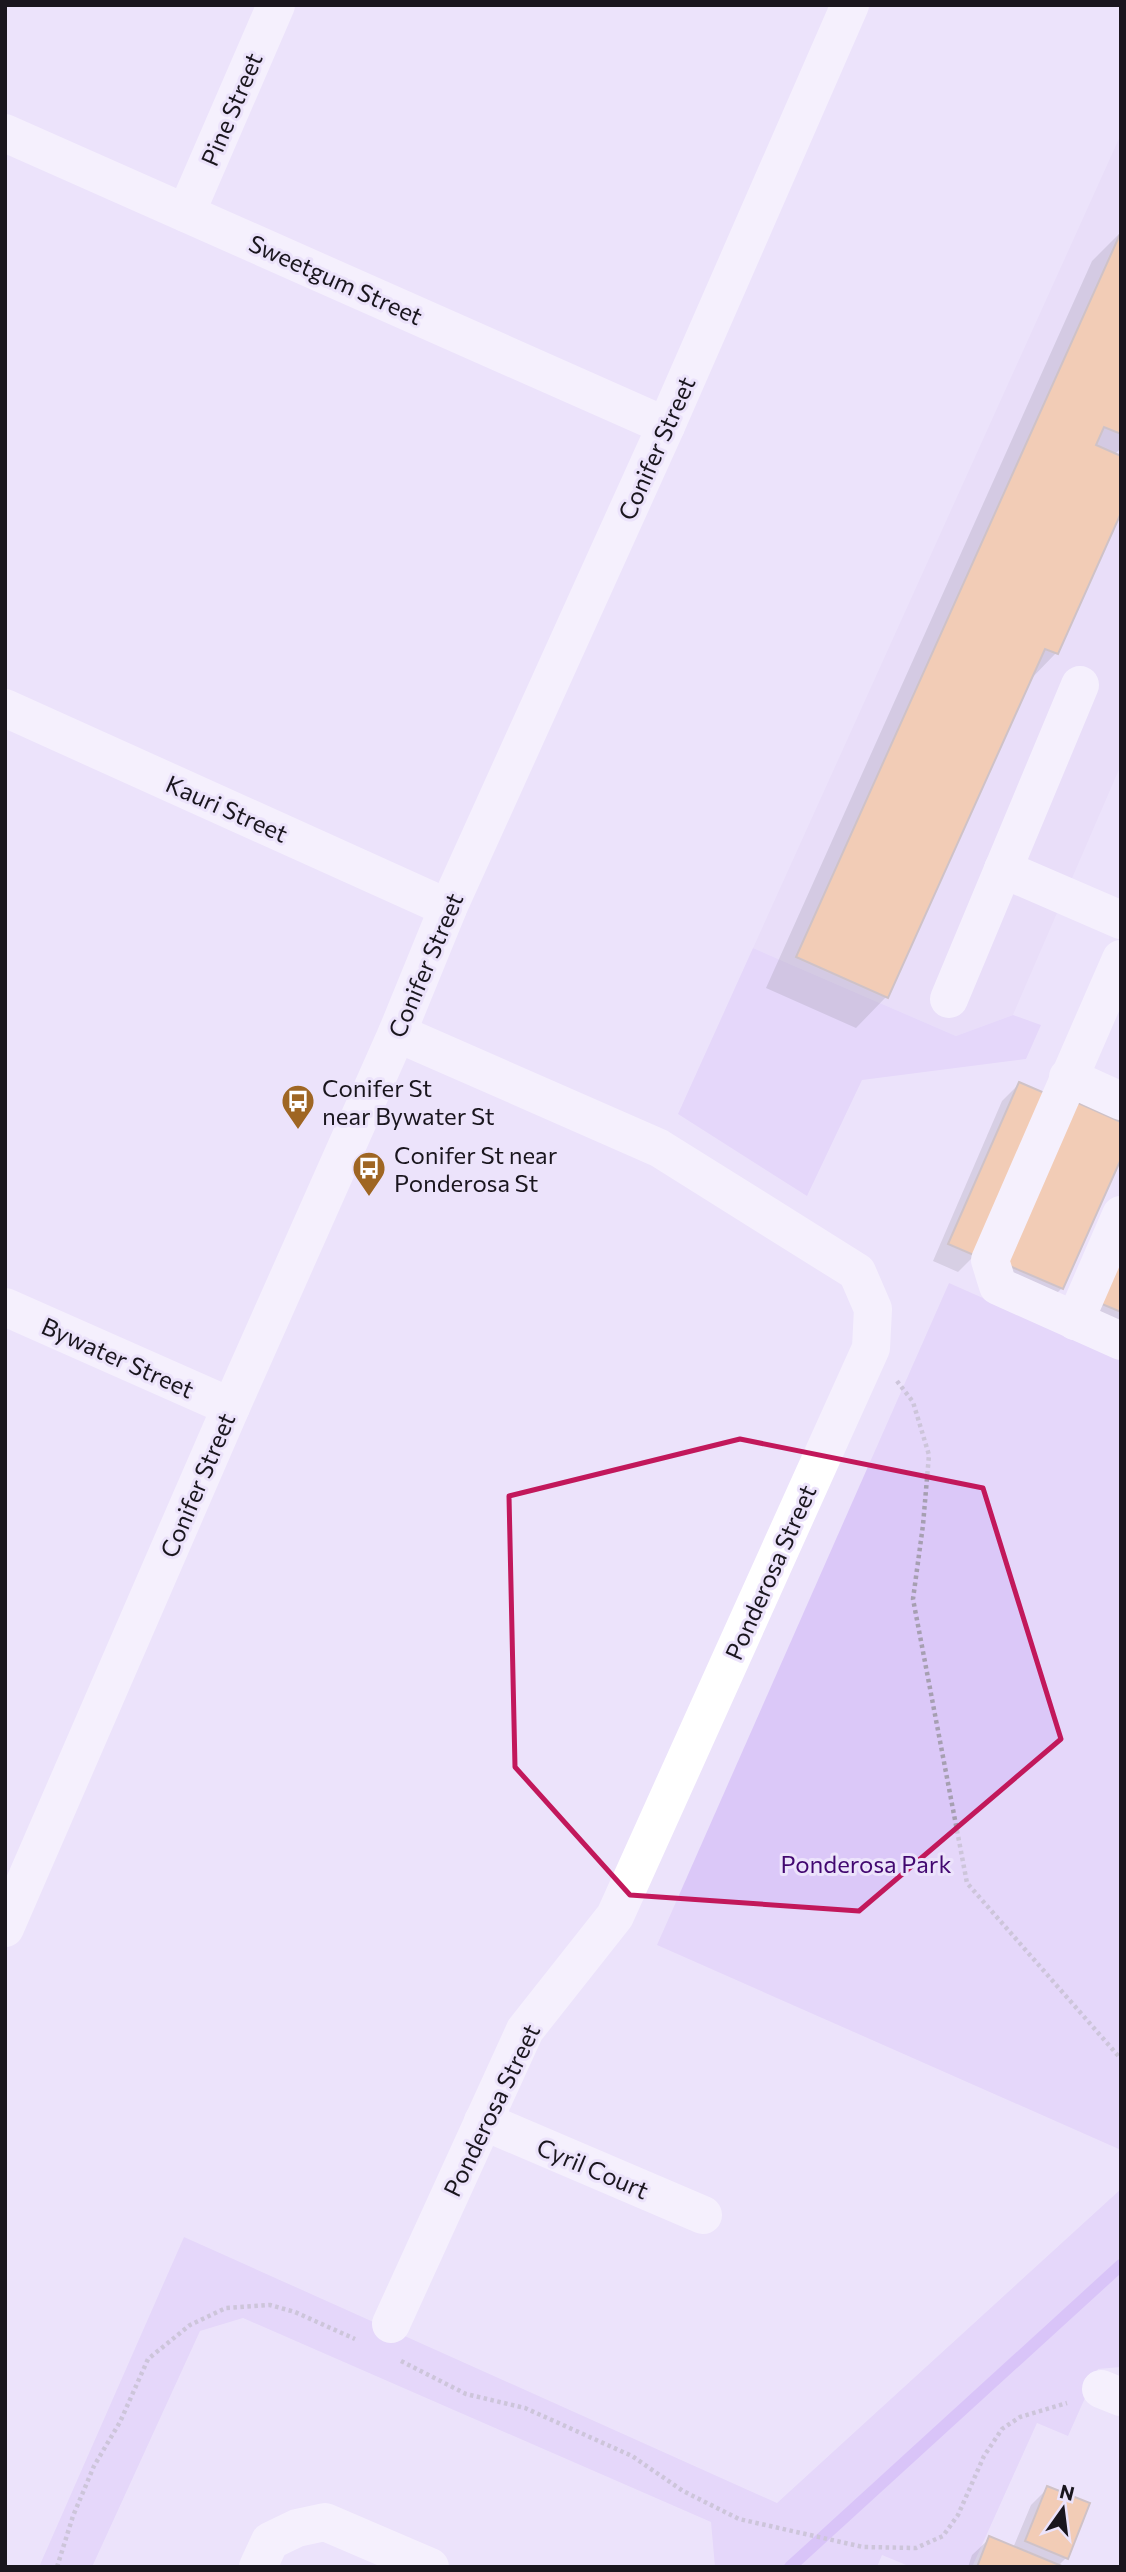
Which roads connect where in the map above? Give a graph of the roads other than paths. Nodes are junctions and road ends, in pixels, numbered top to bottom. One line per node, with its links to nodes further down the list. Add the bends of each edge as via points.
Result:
1 (276, 5): 4 (street, Pine Street)
2 (850, 5): 5 (street, Conifer Street)
3 (5, 133): 4 (street, Sweetgum Street)
4 (186, 213): 5 (street, Sweetgum Street)
5 (666, 426): 9 (street, Conifer Street)
6 (1080, 685): 8 (street)
7 (5, 708): 9 (street, Kauri Street)
8 (1003, 869): 10 (street); 12 (street)
9 (448, 908): 13 (street, Conifer Street)
10 (1121, 920)
11 (1121, 959): 14 (street)
12 (949, 999)
13 (397, 1033): 20 (street, Conifer Street); 22 (street, Ponderosa Street, via 659,1148 857,1272 873,1309 871,1348 615,1916 525,2030)
14 (1068, 1077): 15 (street); 18 (street, via 990,1260 998,1286)
15 (1121, 1101)
16 (1121, 1215): 18 (street)
17 (5, 1307): 20 (street, Bywater Street)
18 (1075, 1321): 19 (street)
19 (1121, 1341)
20 (231, 1407): 21 (street, Conifer Street)
21 (5, 1928)
22 (483, 2121): 23 (street, Cyril Court); 24 (street, Ponderosa Street)
23 (703, 2215)
24 (378, 2334)
25 (258, 2567): 26 (street, via 270,2541 325,2522)
26 (430, 2567)

